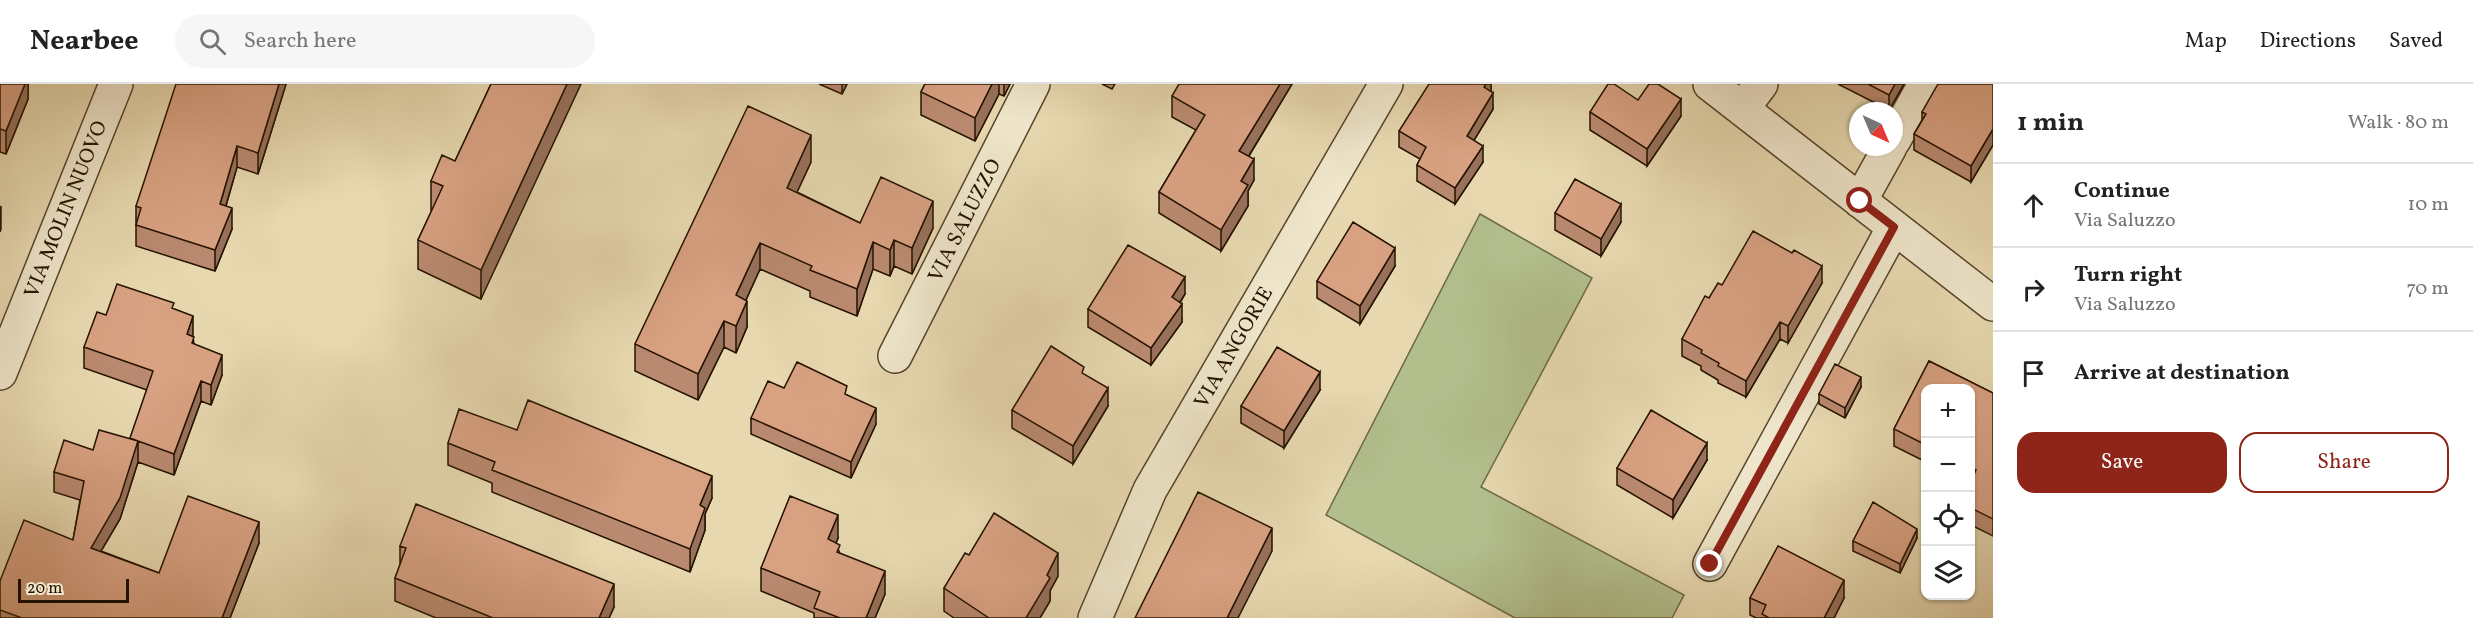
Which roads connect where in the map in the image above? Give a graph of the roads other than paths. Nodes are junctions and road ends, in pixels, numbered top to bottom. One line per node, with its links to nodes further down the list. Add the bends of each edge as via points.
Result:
1 (116, 84): 13 (street, VIA MOLIN NUOVO)
2 (1033, 84): 12 (street, VIA SALUZZO)
3 (1386, 84): 15 (street, VIA ANGORIE, via 1150,490)
4 (1710, 84): 6 (street)
5 (1925, 84): 7 (street)
6 (1751, 96): 9 (street)
7 (1903, 124)
8 (1885, 156): 9 (street)
9 (1860, 201): 10 (street)
10 (1894, 227): 11 (street); 14 (street)
11 (1990, 293)
12 (895, 356)
13 (1, 370)
14 (1710, 564)
15 (1095, 618)

